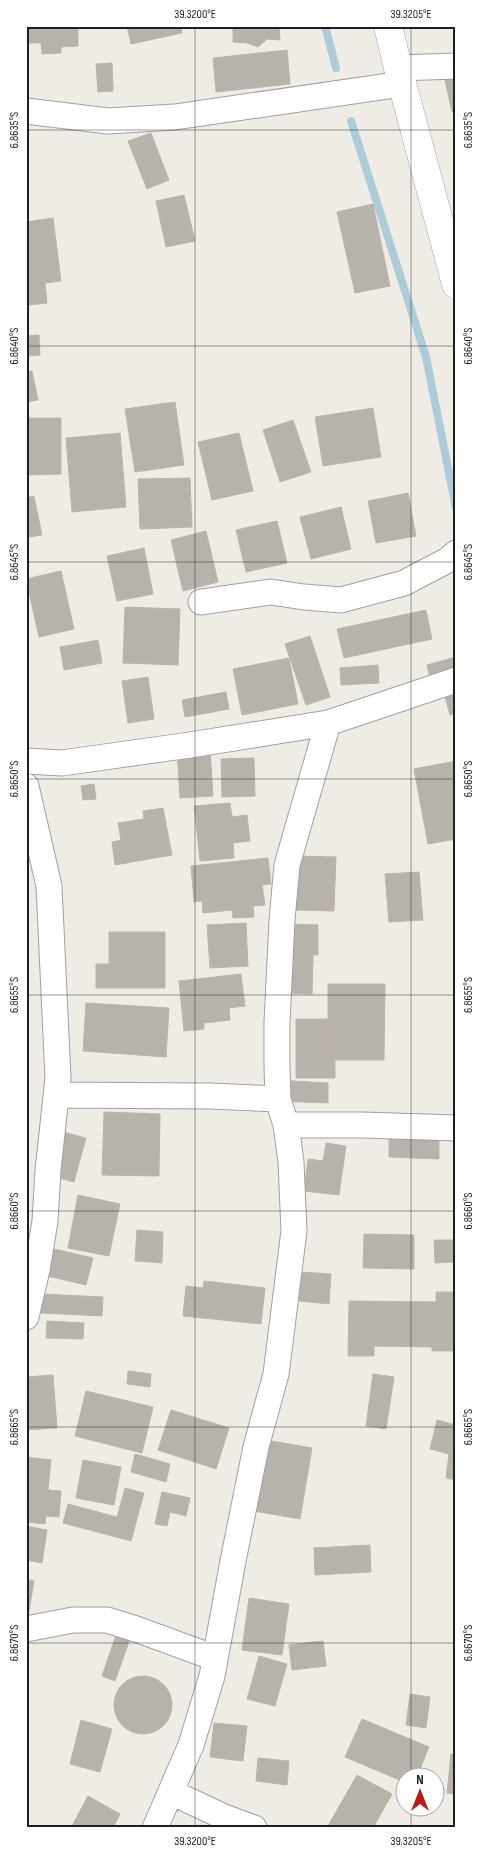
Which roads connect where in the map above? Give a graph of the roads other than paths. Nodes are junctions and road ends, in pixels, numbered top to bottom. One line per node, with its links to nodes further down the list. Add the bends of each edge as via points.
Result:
1 (388, 26): 3 (street)
2 (456, 66): 3 (street)
3 (400, 76): 4 (street, via 175,117 108,121); 5 (street)
4 (26, 111)
5 (456, 284)
6 (456, 553): 7 (street, via 404,583 341,600 271,592)
7 (200, 602)
8 (456, 680): 9 (street)
9 (328, 723): 10 (street, via 62,763); 13 (street, via 287,865 277,1022)
10 (26, 761)
11 (26, 786): 12 (street, via 49,886 58,1069)
12 (56, 1095): 13 (street); 16 (street, via 48,1170)
13 (278, 1099): 14 (street)
14 (286, 1125): 15 (street); 19 (street, via 294,1231 276,1374 256,1448)
15 (456, 1128)
16 (35, 1219): 17 (street, via 37,1270)
17 (26, 1317)
18 (26, 1630): 19 (street, via 73,1620 107,1620)
19 (215, 1658): 20 (street, via 192,1744)
20 (171, 1792): 21 (street); 22 (street)
21 (155, 1828)
22 (254, 1828)

